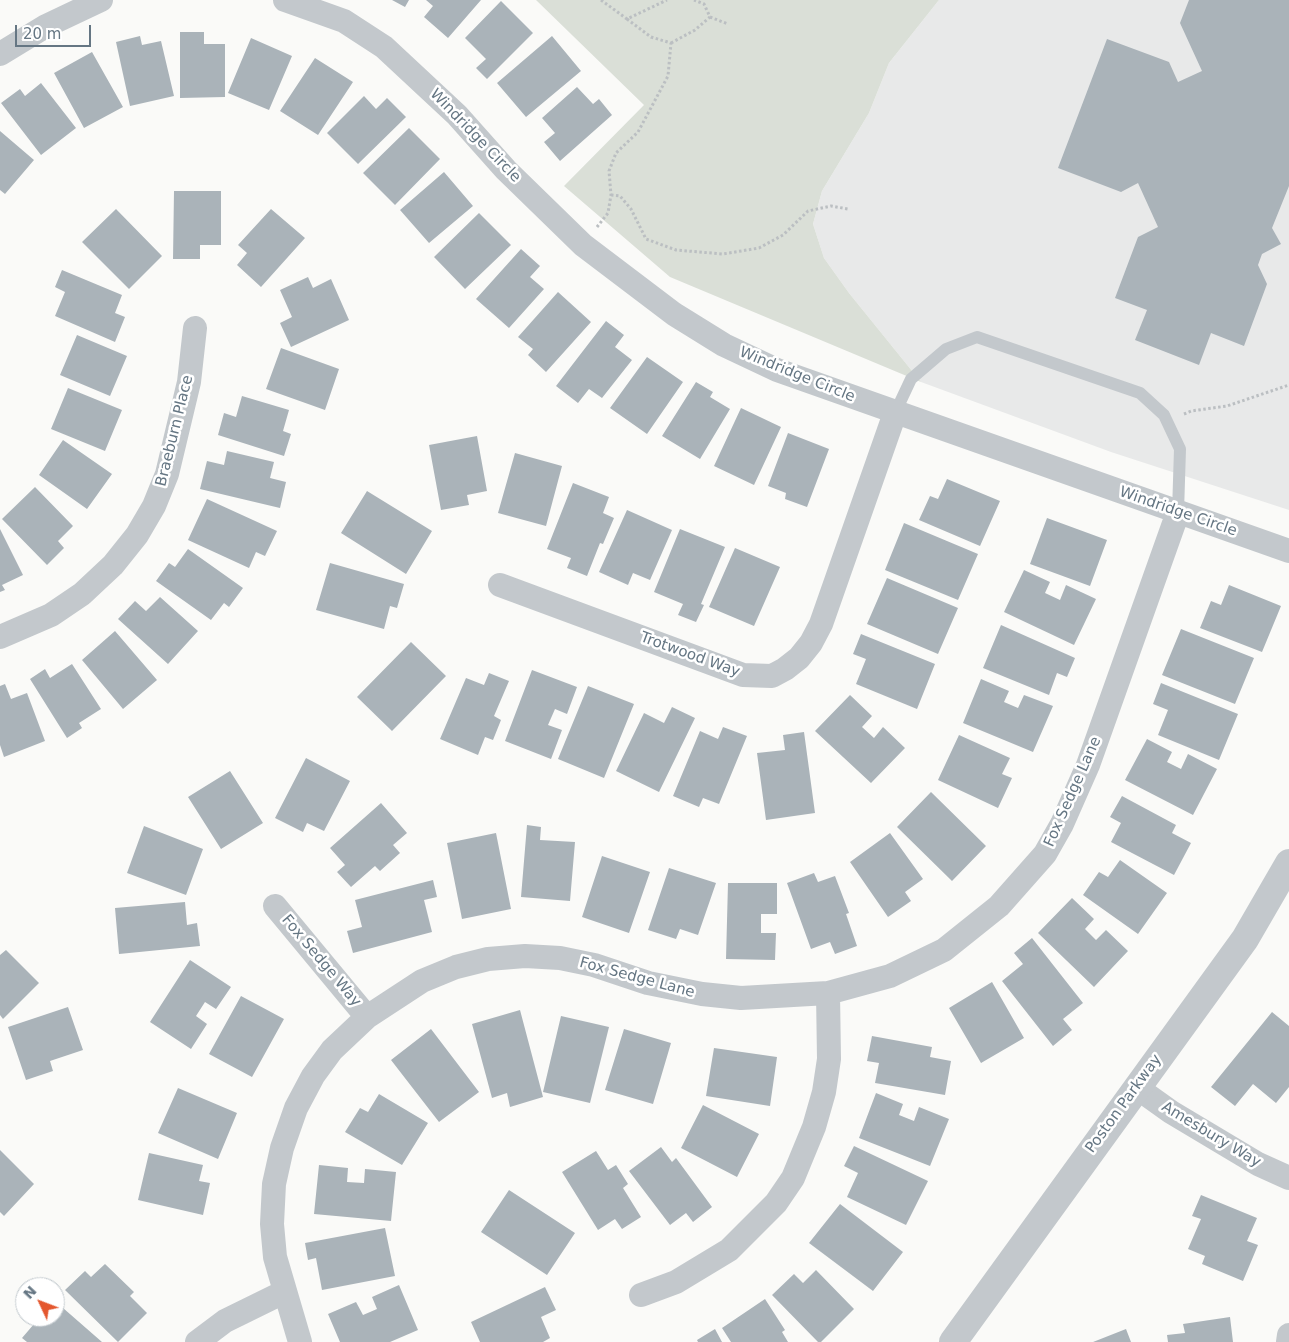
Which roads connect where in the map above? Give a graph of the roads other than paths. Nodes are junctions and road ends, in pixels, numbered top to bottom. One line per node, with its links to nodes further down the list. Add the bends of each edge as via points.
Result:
1 (101, 0): 3 (street, via 46,26)
2 (285, 0): 5 (street, Windridge Circle, via 344,21 384,47 457,115 506,170 583,246 674,314 724,345 777,370)
3 (0, 54)
4 (195, 328): 9 (street, Braeburn Place, via 189,382 167,474 154,506 137,534 113,565 82,594 50,614)
5 (895, 413): 6 (street, Windridge Circle); 6 (lane, via 911,379 946,349 976,337 1140,392 1164,415 1180,449); 8 (street, Trotwood Way, via 821,624 799,658 772,676 743,676)
6 (1178, 512): 7 (street, Windridge Circle); 12 (street, Fox Sedge Lane, via 1088,766 1062,824 1044,854 999,906 944,950 890,976)
7 (1289, 552)
8 (500, 586)
9 (0, 637)
10 (1289, 863): 14 (street, Poston Parkway, via 1244,939)
11 (274, 906): 13 (street, Fox Sedge Way)
12 (828, 993): 13 (street, Fox Sedge Lane, via 741,998 702,994 594,965 560,958 525,956 488,959 422,981); 17 (street, via 829,1059 824,1092 814,1127 792,1178 776,1203 729,1250 676,1282)
13 (367, 1017): 16 (street, Fox Sedge Lane, via 332,1050 313,1076 296,1108 282,1148 274,1184 272,1224 275,1257)
14 (1136, 1087): 15 (street, Amesbury Way, via 1258,1164); 21 (street, Poston Parkway)
15 (1289, 1178)
16 (284, 1292): 19 (street, via 225,1321); 20 (street, Fox Sedge Lane)
17 (641, 1294)
18 (1289, 1335): 22 (street)
19 (198, 1342)
20 (300, 1342)
21 (953, 1342)
22 (1288, 1342)

